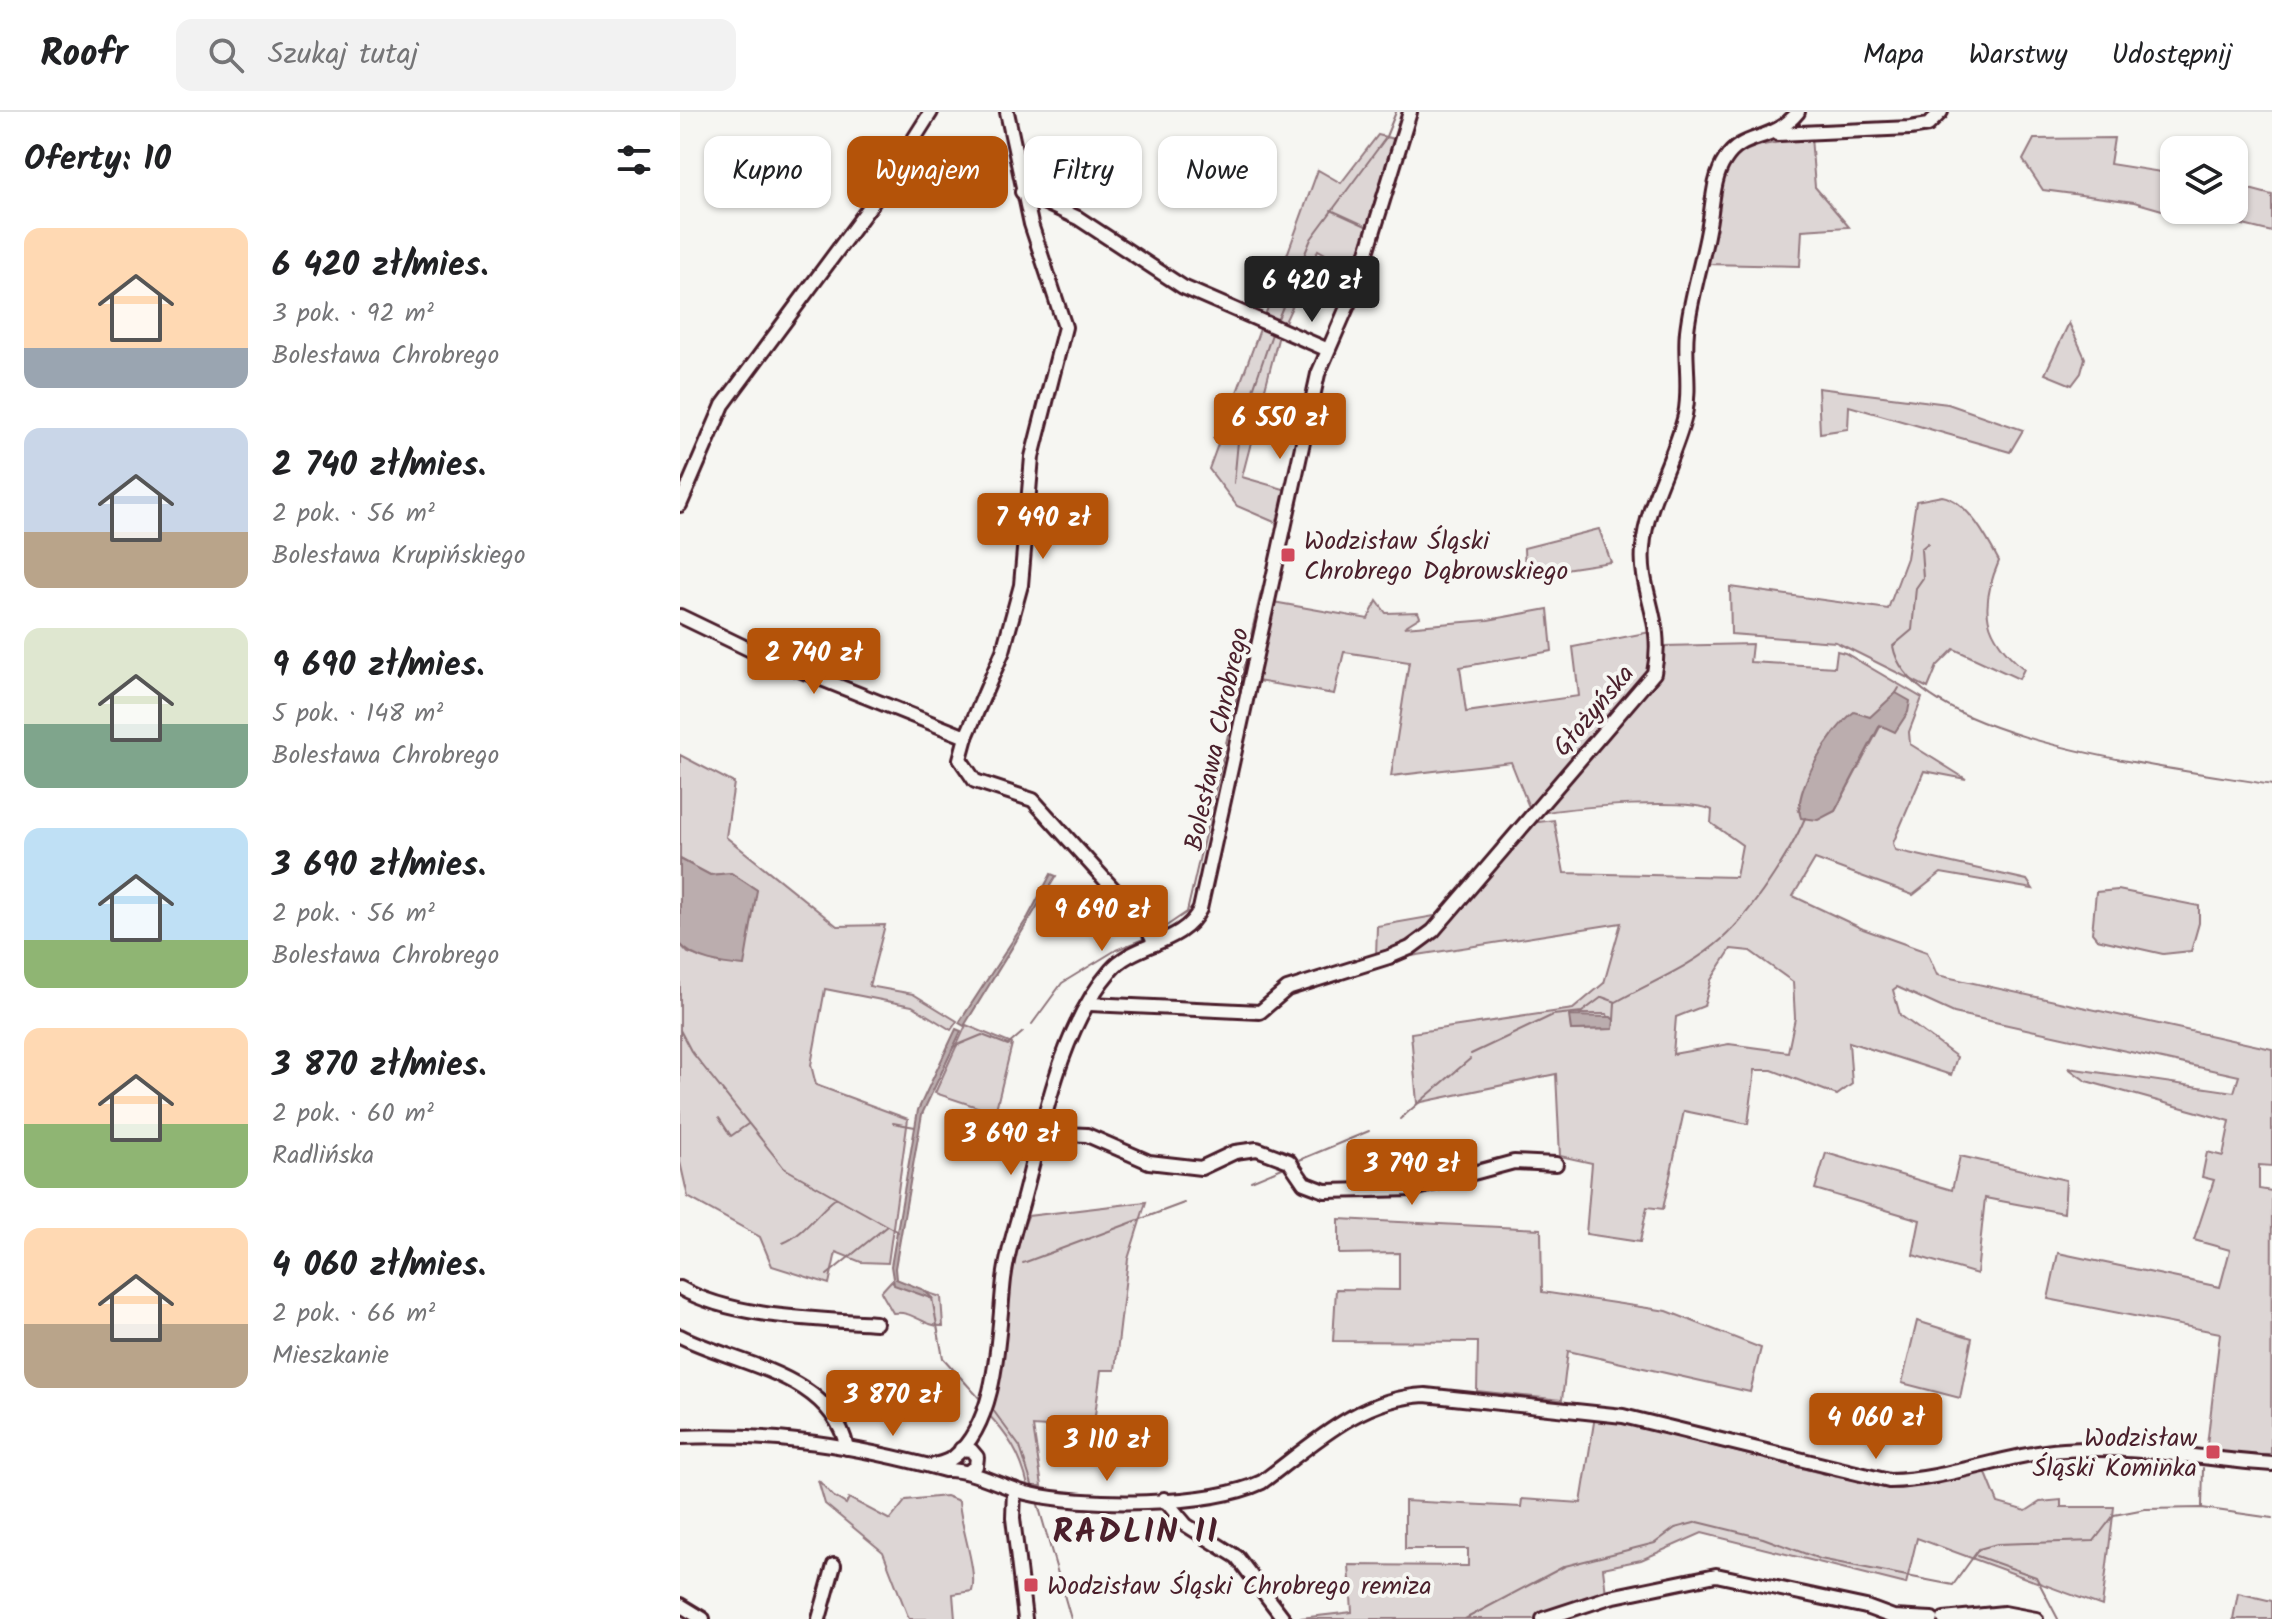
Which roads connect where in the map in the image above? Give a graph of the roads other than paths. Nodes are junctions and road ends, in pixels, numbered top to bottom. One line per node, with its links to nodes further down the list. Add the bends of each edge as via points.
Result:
1 (931, 112): 9 (street, via 877,197 723,405)
2 (1007, 112): 7 (street)
3 (1410, 112): 8 (street, Bolesława Chrobrego, via 1358,282)
4 (1798, 112): 6 (street, Głożyńska)
5 (1941, 112): 6 (street, via 1928,125 1910,128)
6 (1774, 134): 13 (street, Głożyńska, via 1739,143 1724,161 1695,276 1685,415 1643,545 1660,645 1654,673 1433,931 1410,948 1287,989 1260,1012)
7 (1022, 192): 8 (street, via 1078,218 1183,287); 11 (street, via 1065,327 1032,457 1026,554 1015,612)
8 (1326, 349): 12 (street, Bolesława Chrobrego, via 1206,890 1193,921)
9 (680, 505)
10 (680, 616): 11 (street, via 759,654)
11 (966, 737): 12 (street, via 960,759 975,781 1033,800)
12 (1151, 937): 13 (street, Bolesława Chrobrego, via 1112,968)
13 (1090, 1004): 14 (street, Bolesława Chrobrego, via 1059,1064)
14 (1041, 1133): 15 (street, via 1087,1135 1149,1162 1201,1168 1246,1149 1275,1154 1291,1164 1304,1183 1325,1191 1414,1189 1514,1162); 19 (street, Bolesława Chrobrego, via 1011,1241 998,1355)
15 (1556, 1164)
16 (680, 1288): 17 (street, via 737,1307)
17 (876, 1323)
18 (680, 1336): 21 (street, via 809,1392 842,1429)
19 (981, 1415): 22 (street, Bolesława Chrobrego); 23 (street, Bolesława Chrobrego)
20 (680, 1437): 21 (street, via 761,1435)
21 (847, 1448): 23 (street, via 931,1466)
22 (976, 1457): 23 (street); 23 (street, via 974,1468); 26 (street)
23 (960, 1462): 25 (street)
24 (2272, 1464): 27 (street, via 2064,1450 1924,1480 1889,1481 1623,1416 1425,1395 1367,1408 1245,1490)
25 (989, 1479): 26 (street); 28 (street)
26 (1015, 1489): 27 (street, via 1077,1502); 28 (street)
27 (1164, 1499): 34 (street, via 1186,1525 1237,1557)
28 (1013, 1518): 33 (street)
29 (834, 1565): 32 (street)
30 (680, 1605): 31 (street)
31 (703, 1619)
32 (819, 1619)
33 (1025, 1619)
34 (1284, 1619)
35 (1543, 1619): 36 (street, via 1610,1597 1716,1575 1893,1617)
36 (1932, 1619)
37 (1944, 1619): 38 (street, via 2004,1613)
38 (2036, 1619)

